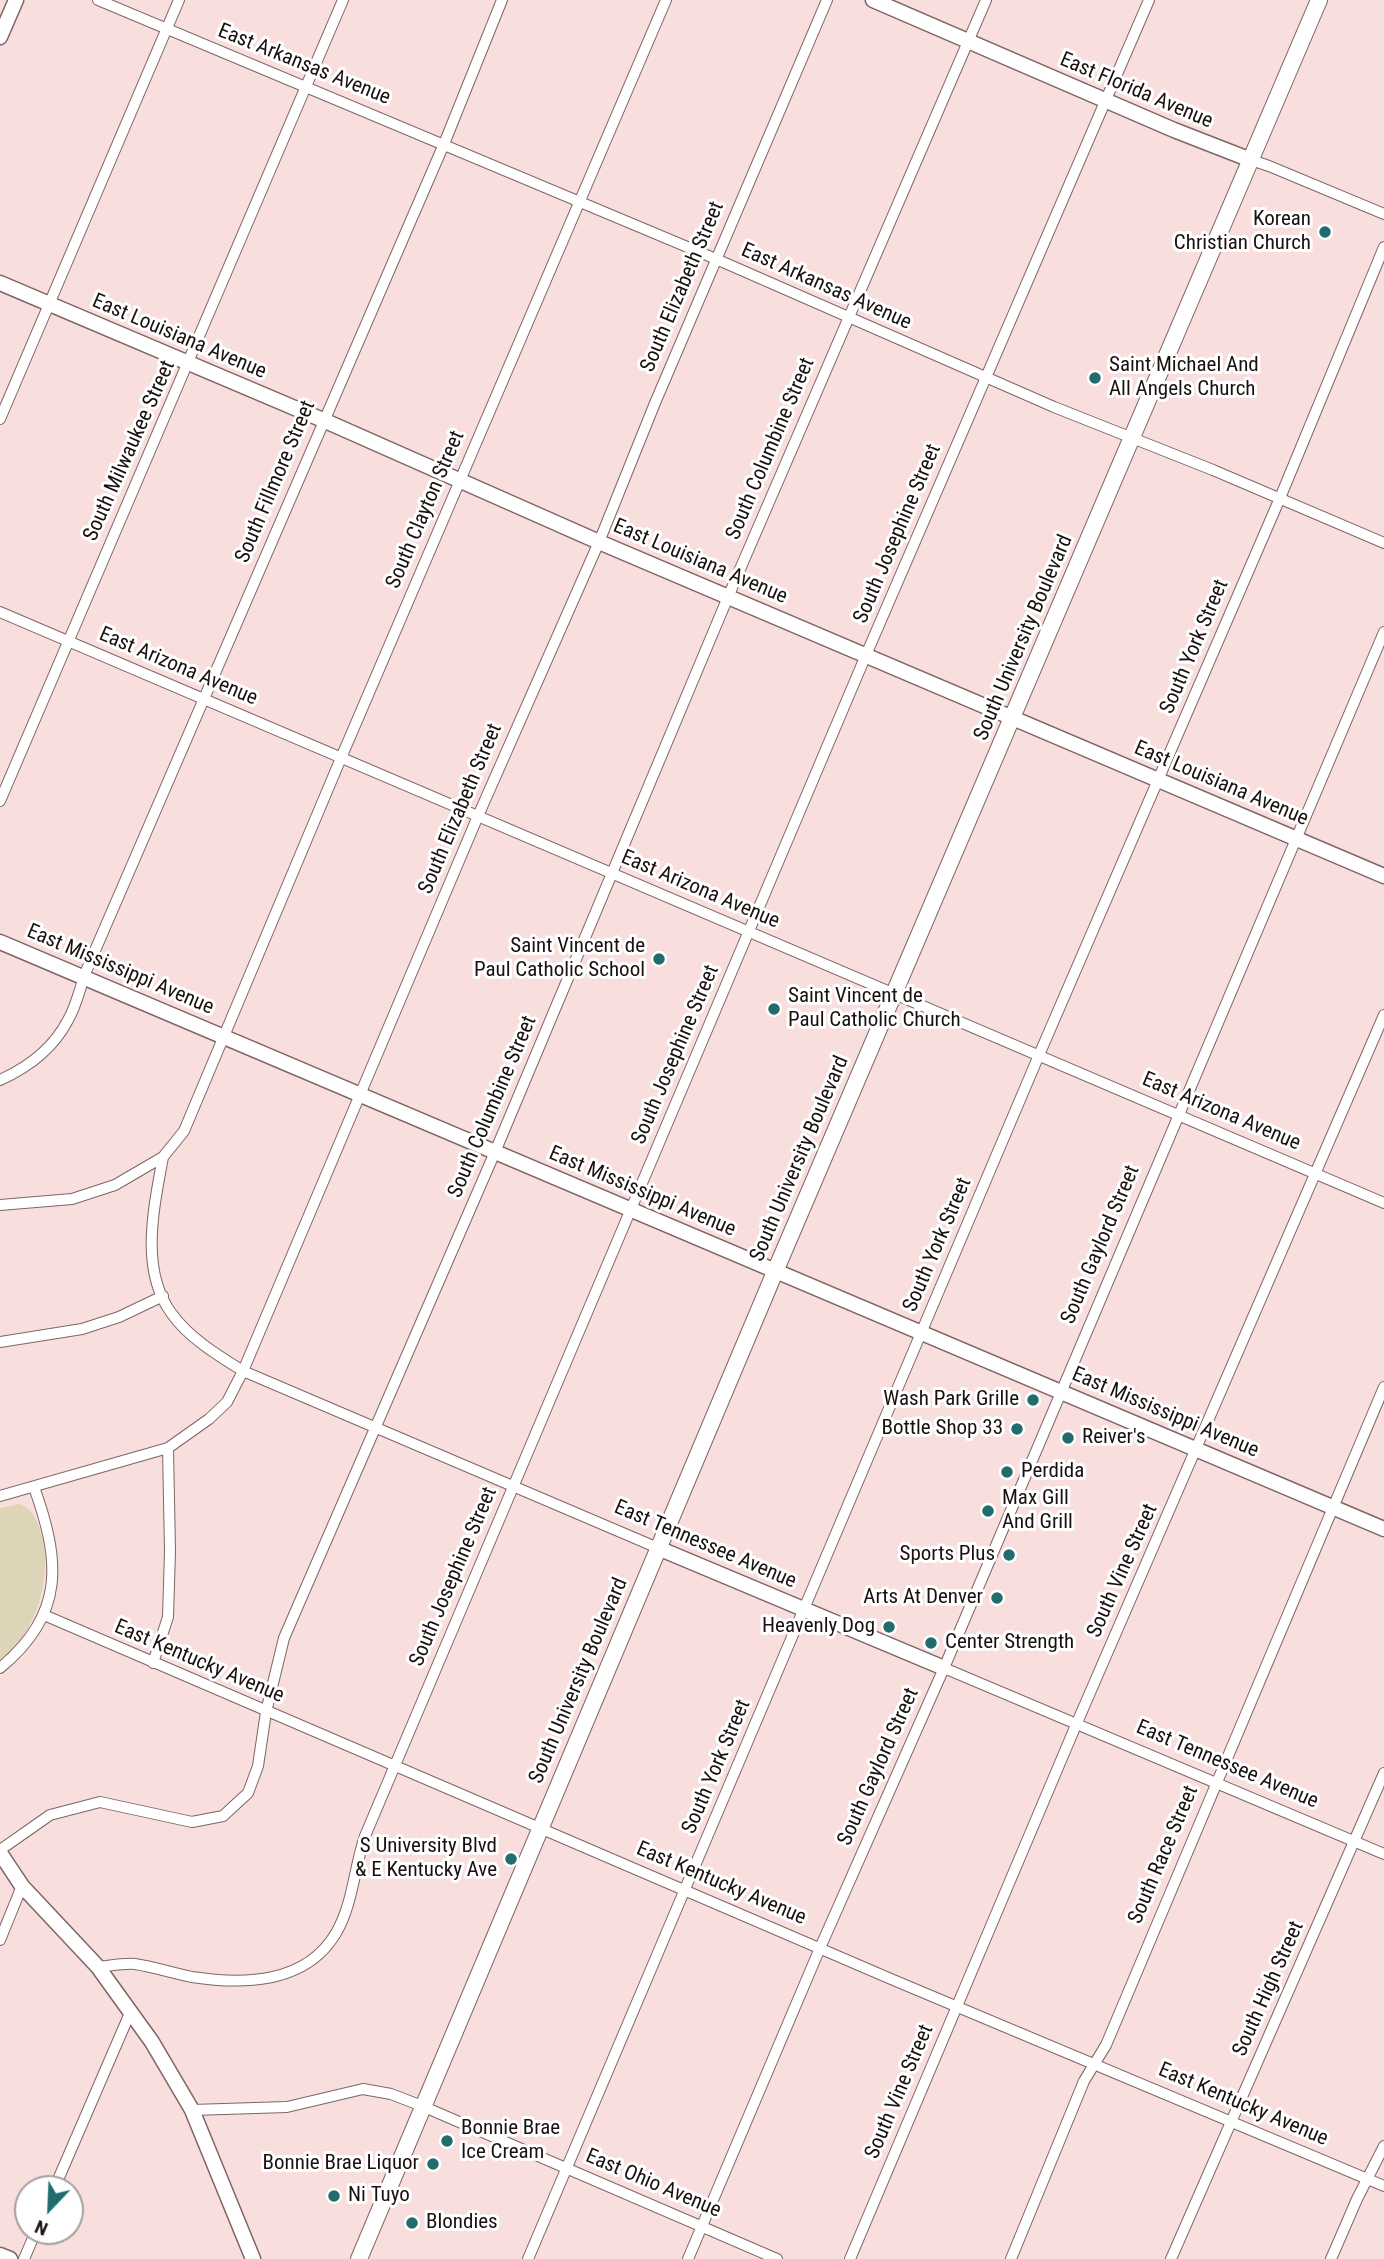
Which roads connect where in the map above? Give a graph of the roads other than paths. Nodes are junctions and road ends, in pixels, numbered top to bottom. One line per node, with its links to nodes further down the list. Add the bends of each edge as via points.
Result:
1 (16, 0): 13 (street)
2 (98, 0): 12 (street, East Arkansas Avenue)
3 (179, 0): 12 (street)
4 (343, 0): 15 (street, South Milwaukee Street)
5 (502, 0): 17 (street, South Fillmore Street)
6 (666, 0): 19 (street, South Clayton Street)
7 (827, 0): 22 (street, South Elizabeth Street)
8 (873, 0): 14 (street, East Florida Avenue)
9 (986, 0): 14 (street, South Columbine Street)
10 (1149, 0): 16 (street, South Josephine Street)
11 (1319, 0): 18 (main road, South University Boulevard)
12 (167, 28): 15 (street, East Arkansas Avenue); 24 (street)
13 (0, 37)
14 (968, 40): 16 (street, East Florida Avenue); 25 (street, South Columbine Street)
15 (306, 87): 17 (street, East Arkansas Avenue); 26 (street, South Milwaukee Street)
16 (1106, 101): 18 (street, East Florida Avenue); 27 (street, South Josephine Street)
17 (444, 144): 19 (street, East Arkansas Avenue); 29 (street, South Fillmore Street)
18 (1251, 160): 20 (street, East Florida Avenue); 30 (main road, South University Boulevard)
19 (578, 202): 22 (street, East Arkansas Avenue); 31 (street, South Clayton Street)
20 (1384, 214)
21 (1384, 247): 32 (street, South York Street)
22 (716, 258): 25 (street, East Arkansas Avenue); 33 (street, South Elizabeth Street)
23 (0, 284): 24 (street, East Louisiana Avenue)
24 (50, 304): 26 (street, East Louisiana Avenue); 28 (street)
25 (849, 317): 27 (street, East Arkansas Avenue); 35 (street, South Columbine Street)
26 (188, 364): 29 (street, East Louisiana Avenue); 38 (street, South Milwaukee Street)
27 (986, 378): 30 (street, East Arkansas Avenue); 39 (street, South Josephine Street)
28 (0, 419)
29 (323, 420): 31 (street, East Louisiana Avenue); 40 (street, South Fillmore Street)
30 (1132, 438): 32 (street, East Arkansas Avenue); 41 (main road, South University Boulevard)
31 (460, 481): 33 (street, East Louisiana Avenue); 42 (street, South Clayton Street)
32 (1280, 498): 34 (street, East Arkansas Avenue); 43 (street, South York Street)
33 (599, 542): 35 (street, East Louisiana Avenue); 45 (street, South Elizabeth Street)
34 (1384, 543)
35 (728, 597): 39 (street, East Louisiana Avenue); 47 (street, South Columbine Street)
36 (0, 612): 38 (street, East Arizona Avenue)
37 (1384, 632): 46 (street, South Gaylord Street)
38 (67, 641): 40 (street, East Arizona Avenue); 44 (street, South Milwaukee Street)
39 (866, 655): 41 (street, East Louisiana Avenue); 49 (street, South Josephine Street)
40 (204, 699): 42 (street, East Arizona Avenue); 51 (street, South Fillmore Street)
41 (1013, 717): 43 (street, East Louisiana Avenue); 52 (main road, South University Boulevard)
42 (341, 758): 45 (street, East Arizona Avenue); 54 (street, South Clayton Street)
43 (1158, 780): 46 (street, East Louisiana Avenue); 55 (street, South York Street)
44 (0, 801)
45 (478, 816): 47 (street, East Arizona Avenue); 57 (street, South Elizabeth Street)
46 (1295, 838): 48 (street, East Louisiana Avenue); 58 (street, South Gaylord Street)
47 (613, 874): 49 (street, East Arizona Avenue); 59 (street, South Columbine Street)
48 (1384, 876)
49 (750, 932): 52 (street, East Arizona Avenue); 64 (street, South Josephine Street)
50 (0, 942): 51 (street, East Mississippi Avenue)
51 (83, 978): 54 (street, East Mississippi Avenue); 56 (street, South Fillmore Street, via 69,1019 50,1046 26,1068)
52 (894, 993): 55 (street, East Arizona Avenue); 65 (main road, South University Boulevard)
53 (1384, 1015): 61 (street, South Vine Street)
54 (225, 1037): 57 (street, East Mississippi Avenue); 60 (street, South Clayton Street, via 184,1131)
55 (1039, 1055): 58 (street, East Arizona Avenue); 67 (street, South York Street)
56 (0, 1080)
57 (360, 1094): 59 (street, East Mississippi Avenue); 69 (street, South Elizabeth Street)
58 (1177, 1114): 61 (street, East Arizona Avenue); 71 (street, South Gaylord Street)
59 (495, 1152): 64 (street, East Mississippi Avenue); 72 (street, South Columbine Street)
60 (163, 1157): 63 (street, via 115,1185 72,1199); 66 (street, East Tennessee Avenue, via 152,1252)
61 (1315, 1173): 62 (street, East Arizona Avenue); 74 (street, South Vine Street)
62 (1384, 1203)
63 (0, 1205)
64 (630, 1210): 65 (street, East Mississippi Avenue); 76 (street, South Josephine Street)
65 (775, 1271): 67 (street, East Mississippi Avenue); 80 (main road, South University Boulevard)
66 (163, 1296): 68 (street, via 82,1329); 69 (street, East Tennessee Avenue, via 172,1314 194,1336)
67 (923, 1333): 71 (street, East Mississippi Avenue); 81 (street, South York Street)
68 (0, 1342)
69 (243, 1371): 72 (street, East Tennessee Avenue); 73 (street, South Elizabeth Street, via 227,1402)
70 (1384, 1387): 78 (street, South Race Street)
71 (1061, 1391): 74 (street, East Mississippi Avenue); 85 (street, South Gaylord Street)
72 (375, 1429): 76 (street, East Tennessee Avenue); 86 (street, South Columbine Street, via 284,1638)
73 (167, 1448): 75 (street, South Elizabeth Street); 83 (street, via 169,1617)
74 (1196, 1449): 78 (street, East Mississippi Avenue); 87 (street, South Vine Street)
75 (34, 1487): 77 (street, South Elizabeth Street); 82 (street, via 52,1550 53,1584)
76 (513, 1487): 80 (street, East Tennessee Avenue); 88 (street, South Josephine Street)
77 (0, 1496)
78 (1334, 1508): 79 (street, East Mississippi Avenue); 90 (street, South Race Street)
79 (1384, 1529)
80 (658, 1548): 81 (street, East Tennessee Avenue); 91 (main road, South University Boulevard)
81 (805, 1610): 85 (street, East Tennessee Avenue); 96 (street, South York Street)
82 (44, 1615): 83 (street, East Kentucky Avenue); 84 (street, via 24,1645)
83 (153, 1663): 86 (street, East Kentucky Avenue)
84 (0, 1668)
85 (944, 1668): 87 (street, East Tennessee Avenue); 98 (street, South Gaylord Street)
86 (266, 1712): 88 (street, East Kentucky Avenue); 93 (street, South Columbine Street, via 258,1766 248,1793 223,1816 192,1822 100,1802 50,1815)
87 (1076, 1725): 90 (street, East Tennessee Avenue); 100 (street, South Vine Street)
88 (394, 1766): 91 (street, East Kentucky Avenue); 99 (street, South Josephine Street, via 358,1854 337,1932 308,1964 279,1976 254,1979 194,1977 132,1964)
89 (1384, 1773): 92 (street, South High Street)
90 (1215, 1783): 92 (street, East Tennessee Avenue); 102 (street, South Race Street)
91 (540, 1827): 96 (street, East Kentucky Avenue); 103 (main road, South University Boulevard)
92 (1355, 1842): 94 (street, East Tennessee Avenue); 105 (street, South High Street)
93 (0, 1851): 95 (street)
94 (1384, 1854)
95 (22, 1886): 97 (street); 99 (street)
96 (685, 1890): 98 (street, East Kentucky Avenue); 107 (street, South York Street)
97 (0, 1940)
98 (820, 1948): 100 (street, East Kentucky Avenue); 111 (street, South Gaylord Street)
99 (98, 1966): 101 (street)
100 (957, 2007): 102 (street, East Kentucky Avenue); 119 (street, South Vine Street)
101 (130, 2013): 104 (street); 108 (street)
102 (1095, 2063): 105 (street, East Kentucky Avenue); 120 (street, South Race Street)
103 (422, 2106): 104 (street, East Ohio Avenue, via 363,2089 287,2107); 107 (street, East Ohio Avenue); 115 (main road, South University Boulevard)
104 (192, 2110): 114 (street)
105 (1232, 2121): 109 (street, East Kentucky Avenue); 121 (street, South High Street)
106 (1384, 2146): 109 (street)
107 (567, 2168): 111 (street, East Ohio Avenue); 116 (street, South York Street)
108 (60, 2175)
109 (1368, 2179): 110 (street, East Kentucky Avenue); 122 (street)
110 (1384, 2186)
111 (702, 2226): 117 (street, South Gaylord Street); 118 (street, East Ohio Avenue)
112 (0, 2255): 113 (street)
113 (10, 2259)
114 (253, 2259)
115 (359, 2259)
116 (528, 2259)
117 (688, 2259)
118 (777, 2259)
119 (850, 2259)
120 (1011, 2259)
121 (1171, 2259)
122 (1331, 2259)

